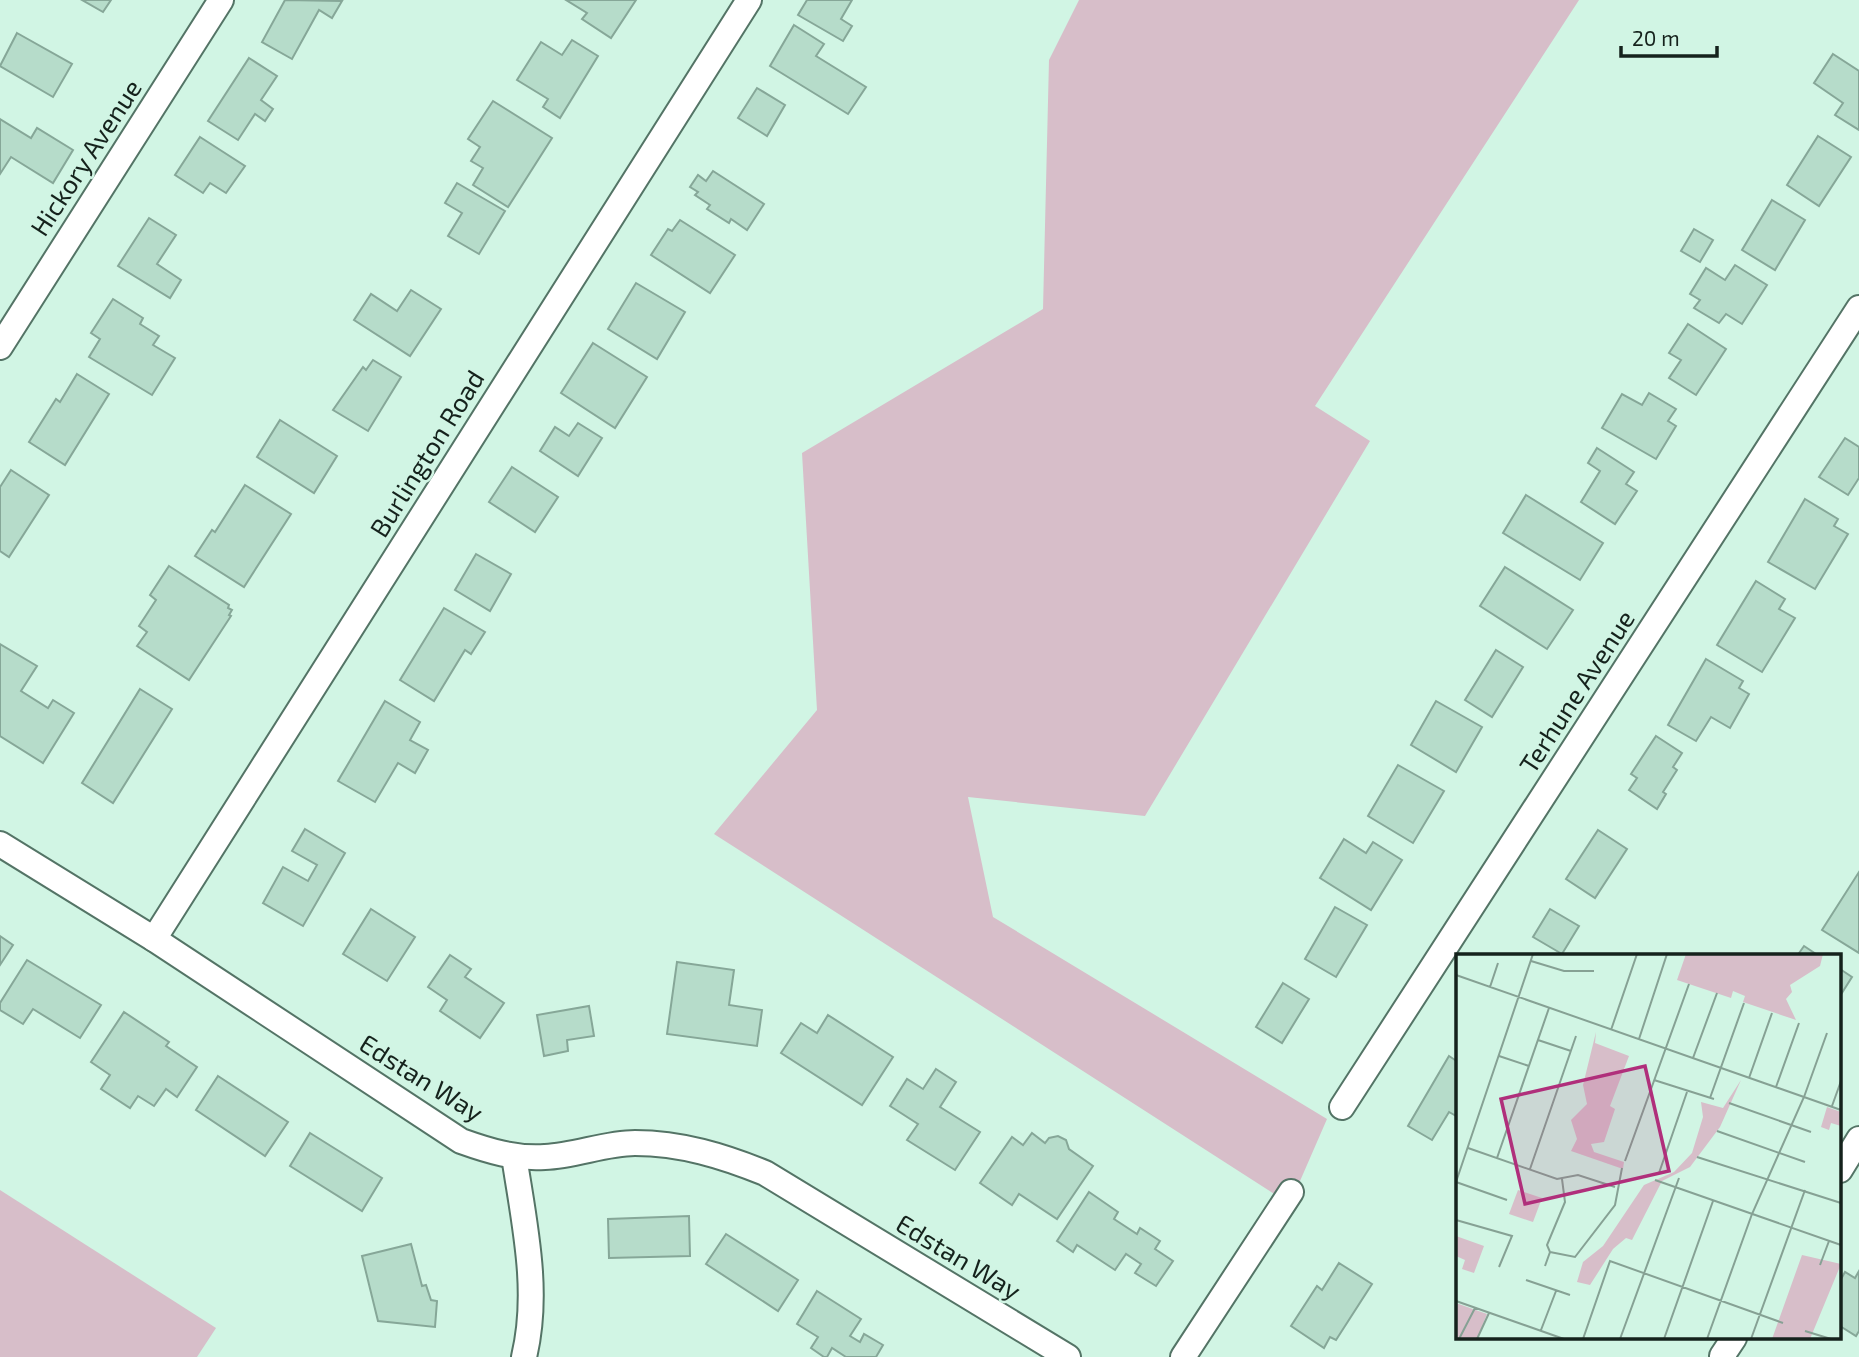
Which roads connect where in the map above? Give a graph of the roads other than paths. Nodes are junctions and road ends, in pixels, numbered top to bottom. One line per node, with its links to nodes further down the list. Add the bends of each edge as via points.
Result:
1 (221, 0): 4 (street, Hickory Avenue)
2 (749, 0): 6 (street, Burlington Road)
3 (1859, 308): 7 (street, Terhune Avenue)
4 (0, 346)
5 (0, 844): 6 (street, Edstan Way)
6 (155, 939): 9 (street, Edstan Way, via 461,1141)
7 (1342, 1107)
8 (1859, 1139): 10 (street)
9 (514, 1156): 14 (street, via 532,1294); 15 (street, Edstan Way, via 546,1157 633,1143 723,1156 765,1173)
10 (1842, 1167)
11 (1291, 1192): 16 (street)
12 (1733, 1340): 13 (street)
13 (1722, 1356)
14 (524, 1357)
15 (1068, 1357)
16 (1184, 1357)

